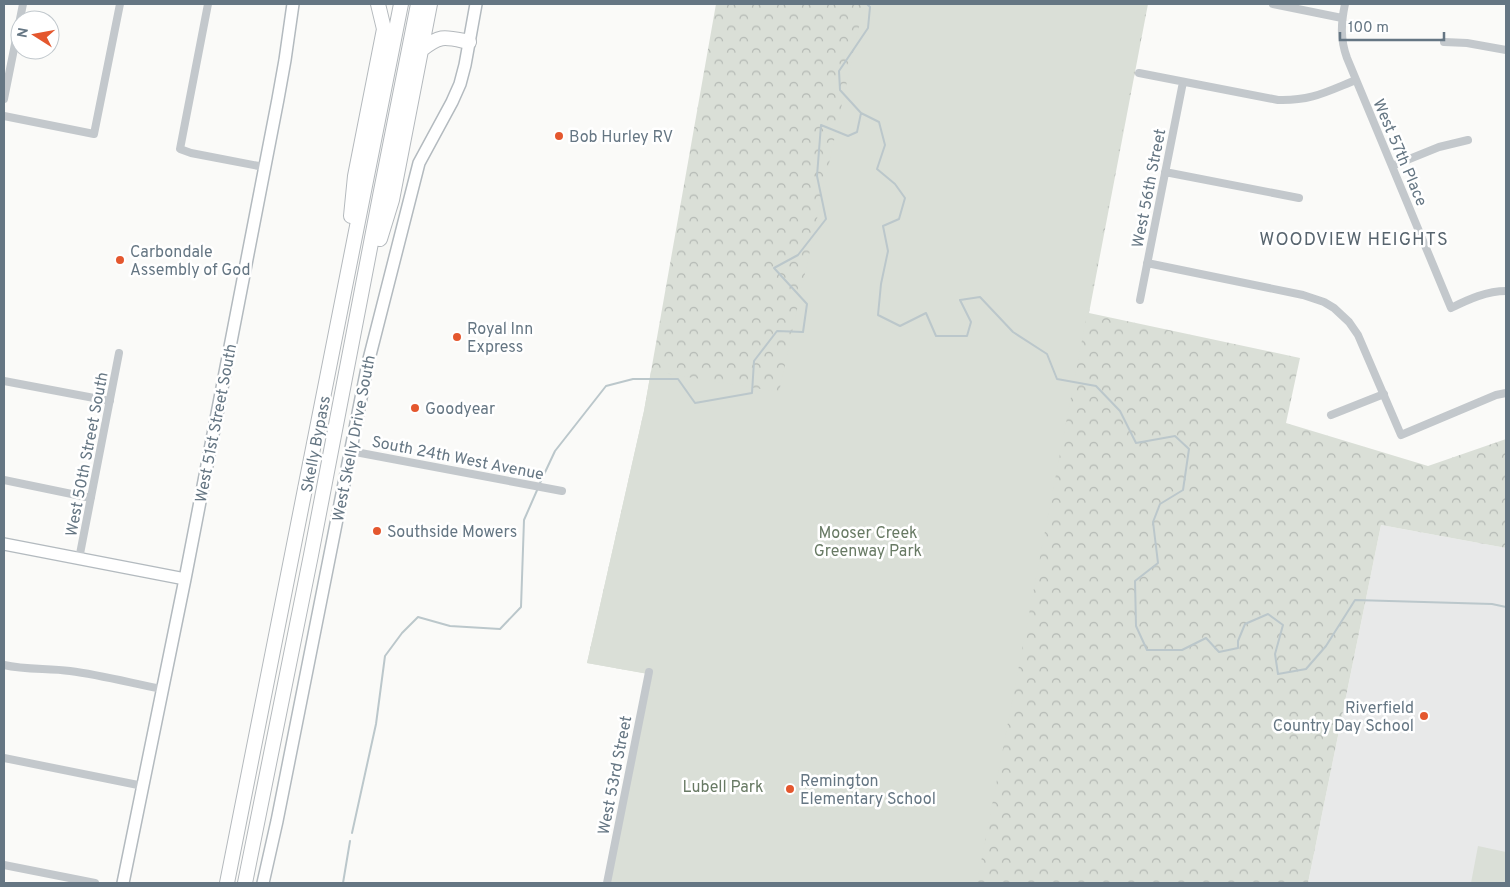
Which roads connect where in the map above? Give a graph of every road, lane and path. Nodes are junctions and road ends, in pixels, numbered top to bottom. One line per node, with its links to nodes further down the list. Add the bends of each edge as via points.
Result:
1 (23, 4): 22 (street)
2 (120, 4): 23 (street, via 94,134)
3 (208, 4): 26 (street, via 180,149)
4 (293, 4): 18 (street, West 51st Street South)
5 (300, 4): 18 (street, West 51st Street South)
6 (378, 4): 31 (highway, via 384,29 355,176)
7 (401, 4): 31 (highway, Skelly Bypass)
8 (418, 4): 33 (highway, Skelly Bypass)
9 (430, 4): 16 (highway)
10 (476, 4): 14 (street, West Skelly Drive South)
11 (1273, 4): 13 (street)
12 (1345, 4): 13 (street, West 57th Place)
13 (1342, 18): 20 (street, West 57th Place, via 1342,43)
14 (469, 42): 16 (highway, via 439,38); 40 (street, West Skelly Drive South, via 460,84 419,163 368,363)
15 (1444, 42): 17 (street)
16 (420, 50): 33 (highway, via 392,200)
17 (1506, 50)
18 (285, 60): 26 (street, West 51st Street South)
19 (1139, 73): 21 (street)
20 (1356, 80): 21 (street, via 1308,99 1292,101); 25 (street, West 57th Place)
21 (1183, 82): 27 (street, West 56th Street)
22 (4, 99)
23 (4, 116)
24 (1468, 140): 25 (street, via 1439,147)
25 (1392, 166): 30 (street, West 57th Place, via 1452,308 1481,295)
26 (264, 167): 46 (street, West 51st Street South)
27 (1165, 172): 28 (street); 29 (street, West 56th Street)
28 (1299, 198)
29 (1147, 263): 32 (street, West 56th Street); 37 (street, via 1291,292 1326,303 1356,332)
30 (1506, 291)
31 (344, 299): 55 (highway, Skelly Bypass)
32 (1140, 300)
33 (360, 302): 56 (highway, Skelly Bypass)
34 (120, 353): 38 (street, West 50th Street South)
35 (4, 381): 38 (street)
36 (1506, 393): 37 (street, via 1401,435)
37 (1384, 394): 39 (street)
38 (110, 401): 43 (street, West 50th Street South)
39 (1331, 415)
40 (350, 451): 42 (street, South 24th West Avenue); 57 (street, West Skelly Drive South)
41 (4, 480): 43 (street)
42 (562, 490)
43 (91, 498): 45 (street, West 50th Street South)
44 (4, 544): 45 (street)
45 (79, 559): 46 (street)
46 (185, 579): 49 (street, West 51st Street South)
47 (4, 665): 49 (street, via 62,670)
48 (648, 672): 58 (street, West 53rd Street)
49 (162, 689): 51 (street, West 51st Street South)
50 (4, 758): 51 (street)
51 (143, 786): 54 (street, West 51st Street South)
52 (4, 865): 53 (street)
53 (95, 883)
54 (123, 883)
55 (227, 883)
56 (245, 883)
57 (263, 883)
58 (607, 883)

